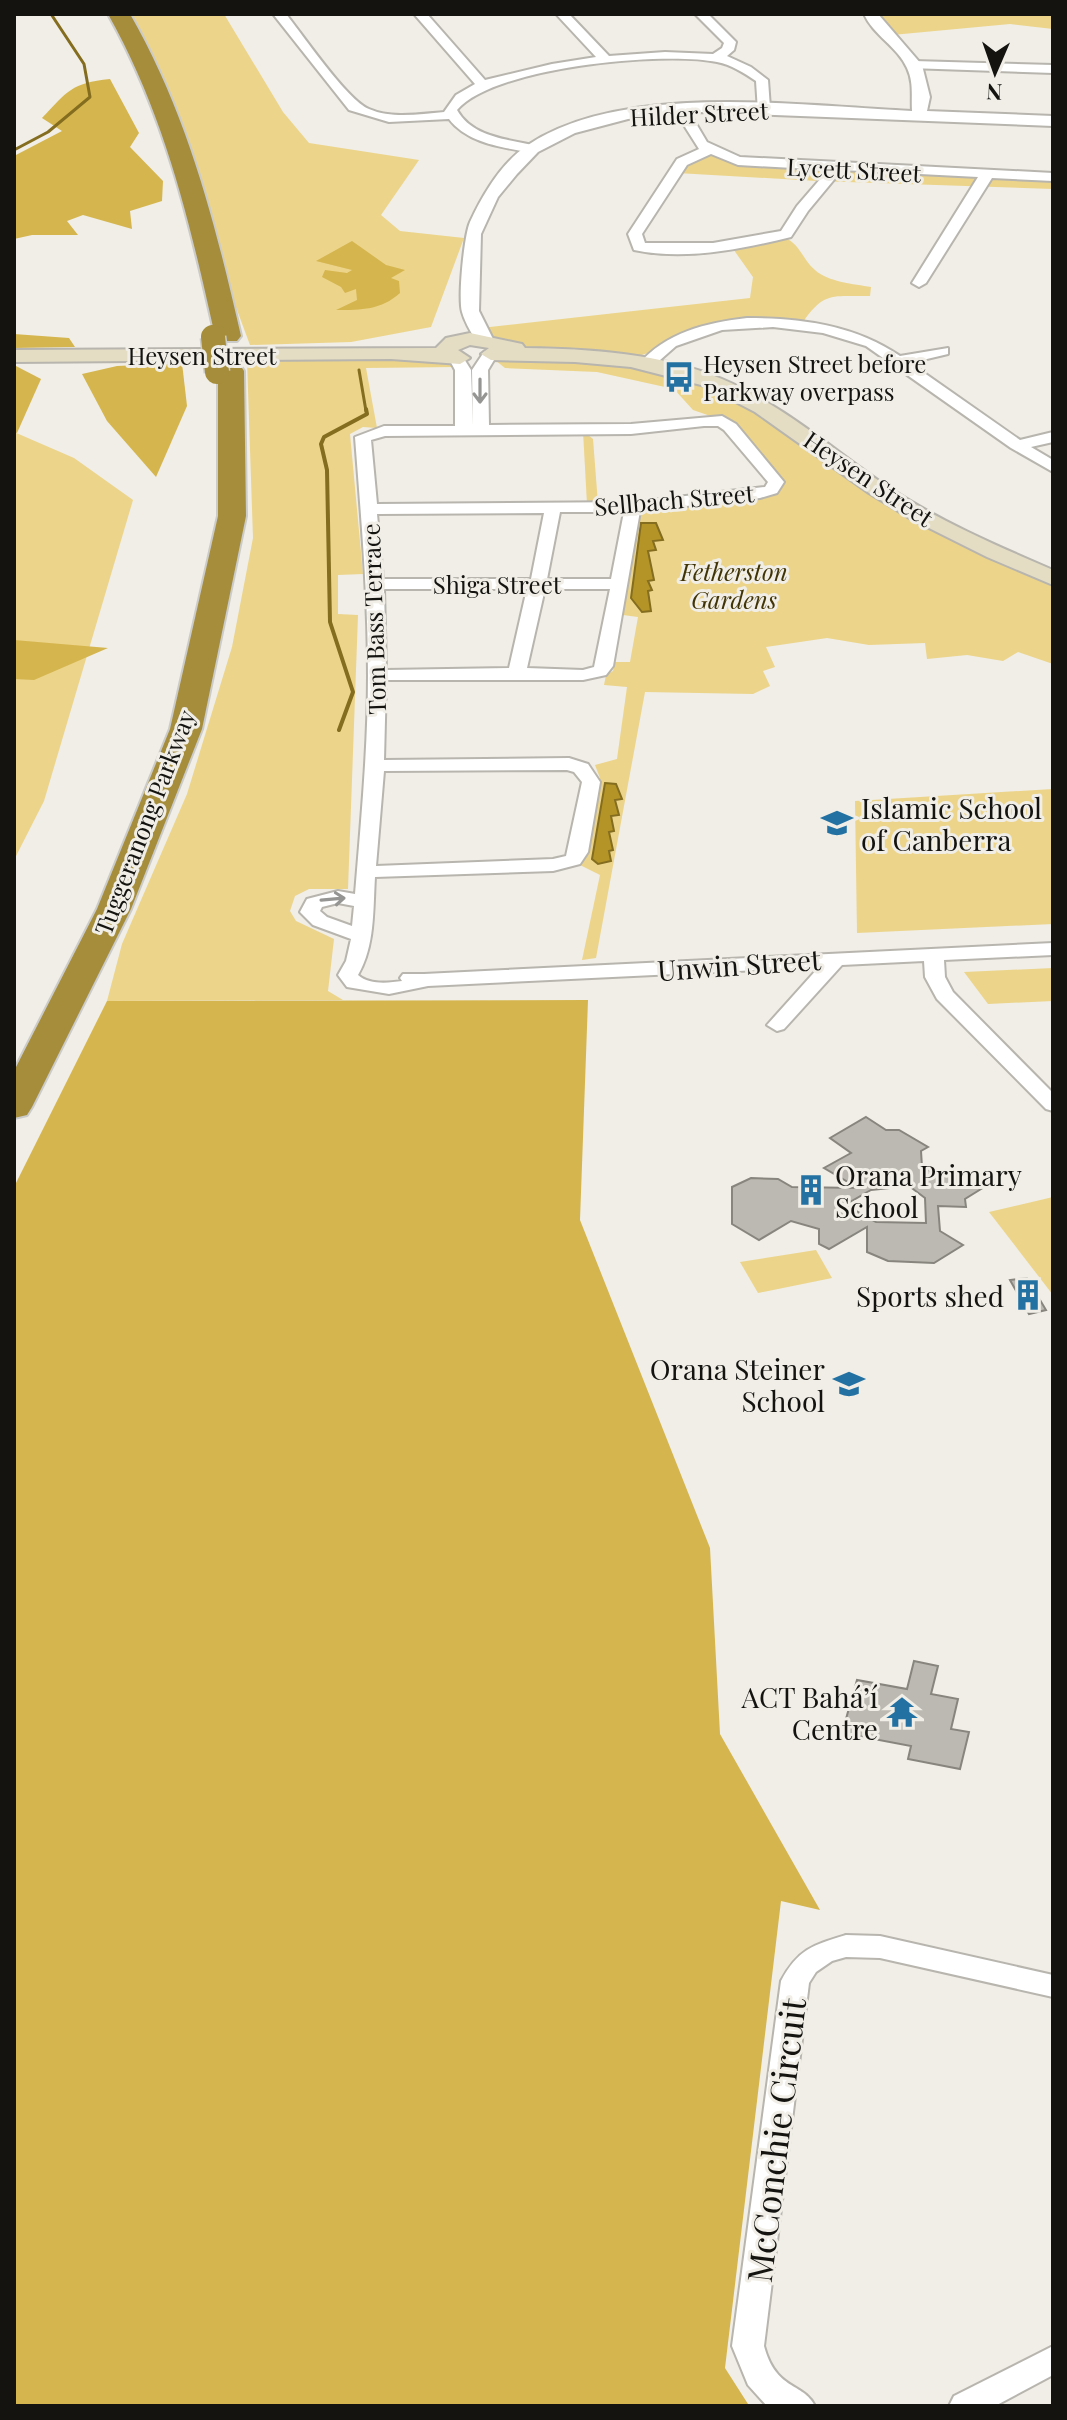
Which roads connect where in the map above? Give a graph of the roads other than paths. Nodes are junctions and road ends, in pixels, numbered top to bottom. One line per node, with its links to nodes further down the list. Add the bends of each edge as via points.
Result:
1 (104, 14): 27 (highway, Tuggeranong Parkway, via 140,77 165,141)
2 (119, 14): 27 (highway, Tuggeranong Parkway, via 154,76 191,175)
3 (279, 14): 17 (street, via 363,113 396,118)
4 (420, 14): 14 (street)
5 (562, 14): 10 (street)
6 (701, 14): 9 (street, via 730,42)
7 (871, 14): 11 (street)
8 (1023, 54): 12 (street)
9 (717, 57): 10 (street); 16 (street, via 745,66 762,80)
10 (607, 61): 14 (street)
11 (914, 65): 12 (street); 18 (street)
12 (1027, 69): 13 (street)
13 (1053, 69)
14 (483, 85): 17 (street, via 456,102)
15 (680, 108): 16 (street, Hilder Street); 20 (street, Hilder Street, via 597,121); 21 (street)
16 (763, 108): 18 (street, Hilder Street)
17 (452, 115): 20 (street, via 489,140)
18 (926, 117): 19 (street, Hilder Street)
19 (1053, 121)
20 (532, 149): 26 (street, Hilder Street, via 490,196 473,234)
21 (708, 150): 22 (street, Lycett Street, via 738,161); 22 (street, via 682,162 635,234 639,247 669,251 786,234)
22 (837, 168): 23 (street, Lycett Street)
23 (986, 176): 24 (street, Lycett Street); 25 (street)
24 (1053, 177)
25 (919, 283)
26 (470, 311): 28 (street, Hilder Street); 29 (street, Hilder Street)
27 (220, 337): 34 (highway, Tuggeranong Parkway, bridge)
28 (453, 349): 29 (main road, Heysen Street, via 473,359); 31 (main road, Heysen Street); 35 (street, via 463,370)
29 (489, 349): 33 (main road, Heysen Street); 35 (street, one-way to 35, via 480,370)
30 (943, 351): 32 (street)
31 (14, 356)
32 (898, 361): 33 (street, via 845,334 772,323 710,329 675,341); 37 (street)
33 (649, 362): 42 (main road, Heysen Street, via 752,400 899,503)
34 (224, 372): 57 (highway, Tuggeranong Parkway, via 210,548 165,732 93,911); 59 (highway, Tuggeranong Parkway, via 232,516 186,729 114,909)
35 (472, 430): 40 (street, Sellbach Street, via 631,429 722,421 776,482 760,493); 41 (street, Tom Bass Terrace, via 378,431 363,437)
36 (1053, 437): 37 (street)
37 (1017, 445): 38 (street)
38 (1053, 467)
39 (553, 507): 40 (street, Sellbach Street); 41 (street, Sellbach Street); 44 (street)
40 (633, 507): 45 (street)
41 (369, 509): 43 (street, Tom Bass Terrace)
42 (1053, 578)
43 (375, 588): 44 (street, Shiga Street); 47 (street, Tom Bass Terrace)
44 (536, 589): 45 (street, Shiga Street); 46 (street)
45 (618, 589): 46 (street, via 600,671)
46 (517, 673): 47 (street)
47 (377, 675): 48 (street, Tom Bass Terrace)
48 (375, 766): 49 (street, Tom Bass Terrace); 49 (street, via 569,764 581,768 591,782 573,860)
49 (367, 872): 50 (street, Tom Bass Terrace)
50 (364, 902): 51 (street, Tom Bass Terrace); 51 (street, one-way to 50, via 310,912 314,903 326,898)
51 (361, 936): 55 (street, Tom Bass Terrace)
52 (1053, 949): 53 (street, Unwin Street)
53 (933, 954): 54 (street, Unwin Street); 58 (street, via 935,977 944,995)
54 (838, 958): 55 (street, Unwin Street, via 424,980 383,987 354,983 348,975); 56 (street)
55 (356, 961)
56 (777, 1025)
57 (14, 1065)
58 (1053, 1105)
59 (14, 1107)
60 (1053, 1986): 62 (street, McConchie Circuit, via 880,1947 846,1946 806,1964 795,1981 748,2346 761,2383)
61 (1053, 2360): 63 (street)
62 (799, 2406)
63 (965, 2406)

